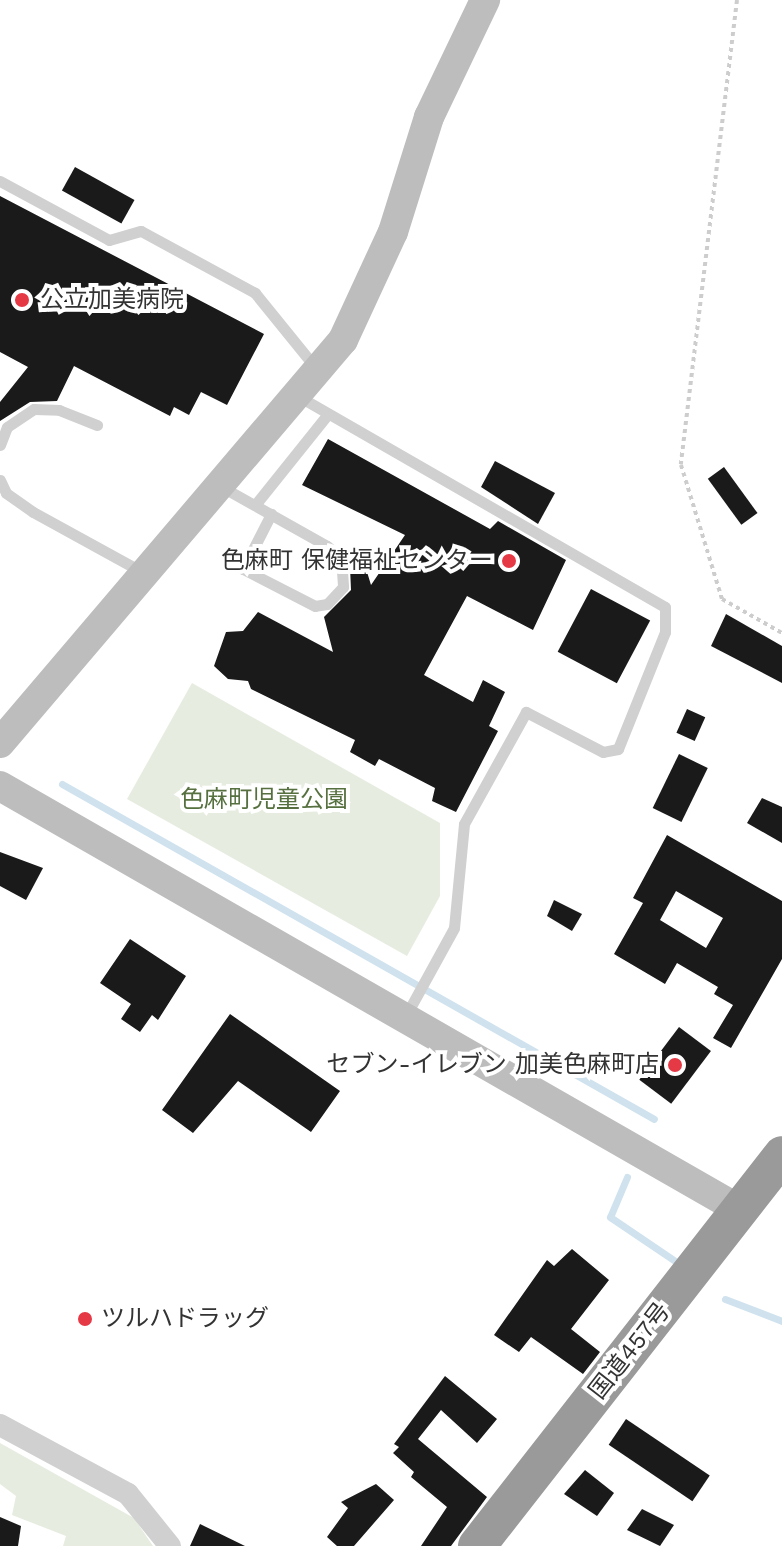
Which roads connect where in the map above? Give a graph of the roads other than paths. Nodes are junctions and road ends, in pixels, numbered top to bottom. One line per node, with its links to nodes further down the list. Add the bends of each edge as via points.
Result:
1 (485, 0): 3 (street, via 429,117 368,291)
2 (0, 181): 3 (lane, via 109,240 141,231 255,293)
3 (318, 371): 4 (street)
4 (298, 396): 5 (lane); 9 (street)
5 (327, 415): 10 (lane); 15 (lane, via 665,607 665,632 618,749 603,752 526,712 464,824 454,928)
6 (97, 425): 7 (lane, via 59,410 34,409 7,427)
7 (0, 445)
8 (0, 480): 12 (lane, via 6,493 33,512)
9 (222, 487): 10 (lane); 12 (street)
10 (255, 505): 11 (lane)
11 (271, 514): 11 (lane, via 341,557 343,587 327,604 315,606 243,569)
12 (148, 575): 13 (street)
13 (0, 743)
14 (0, 786): 15 (street)
15 (410, 1008): 17 (street)
16 (782, 1155): 17 (highway, 国道457号)
17 (740, 1210): 20 (highway, 国道457号)
18 (0, 1425): 19 (street, via 128,1494)
19 (170, 1546)
20 (477, 1546)

